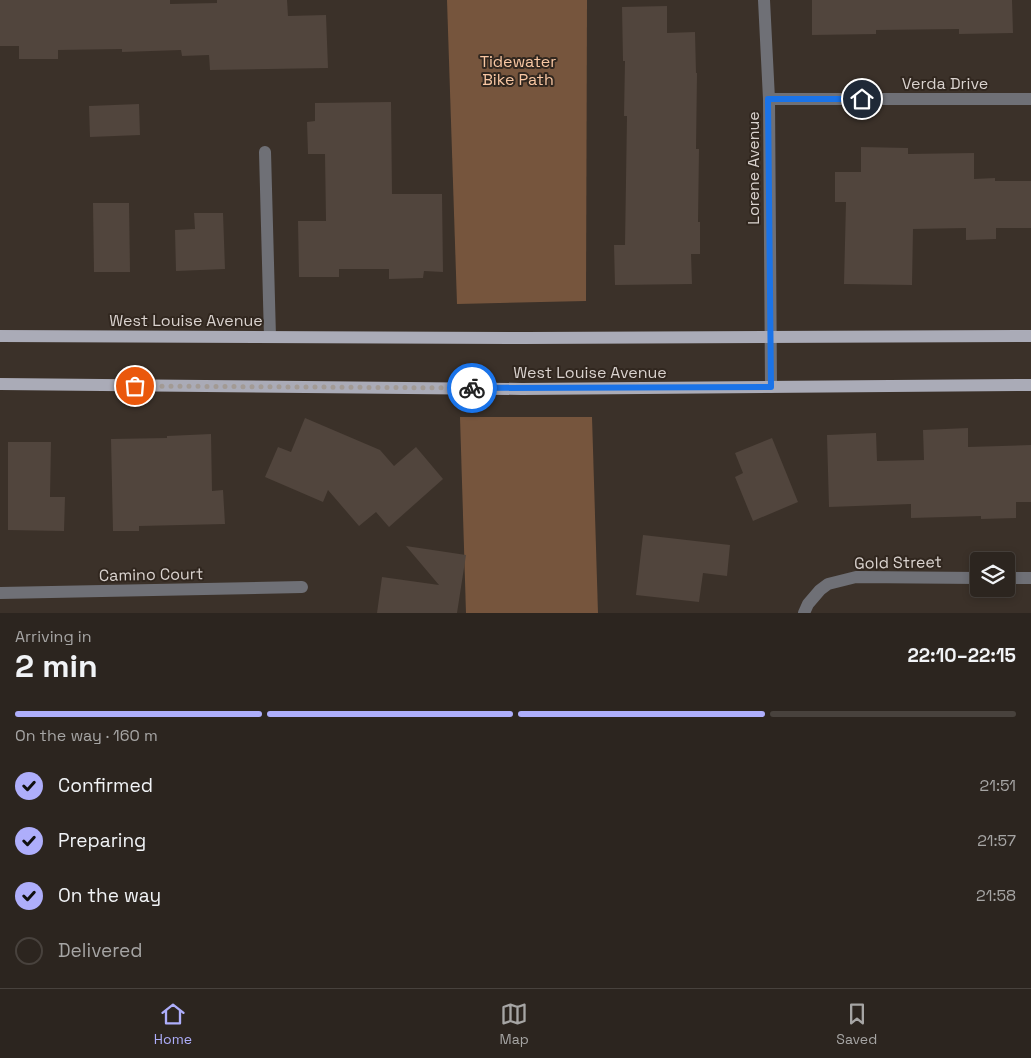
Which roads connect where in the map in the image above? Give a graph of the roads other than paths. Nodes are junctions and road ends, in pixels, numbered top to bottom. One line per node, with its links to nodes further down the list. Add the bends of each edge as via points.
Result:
1 (764, 0): 2 (street, Lorene Avenue)
2 (768, 99): 3 (street, Verda Drive); 6 (street, Lorene Avenue)
3 (1031, 99)
4 (265, 152): 8 (street)
5 (0, 336): 8 (main road, West Louise Avenue)
6 (770, 336): 7 (main road, West Louise Avenue); 8 (main road, West Louise Avenue); 11 (street, Lorene Avenue)
7 (1031, 336)
8 (270, 337)
9 (0, 384): 11 (main road, West Louise Avenue, via 512,389)
10 (1031, 386): 11 (main road, West Louise Avenue)
11 (771, 387)
12 (970, 578): 17 (street, Gold Street, via 856,577 828,584 808,604)
13 (1015, 578): 14 (street)
14 (1031, 578)
15 (302, 587): 16 (street, Camino Court)
16 (0, 593)
17 (804, 613)

